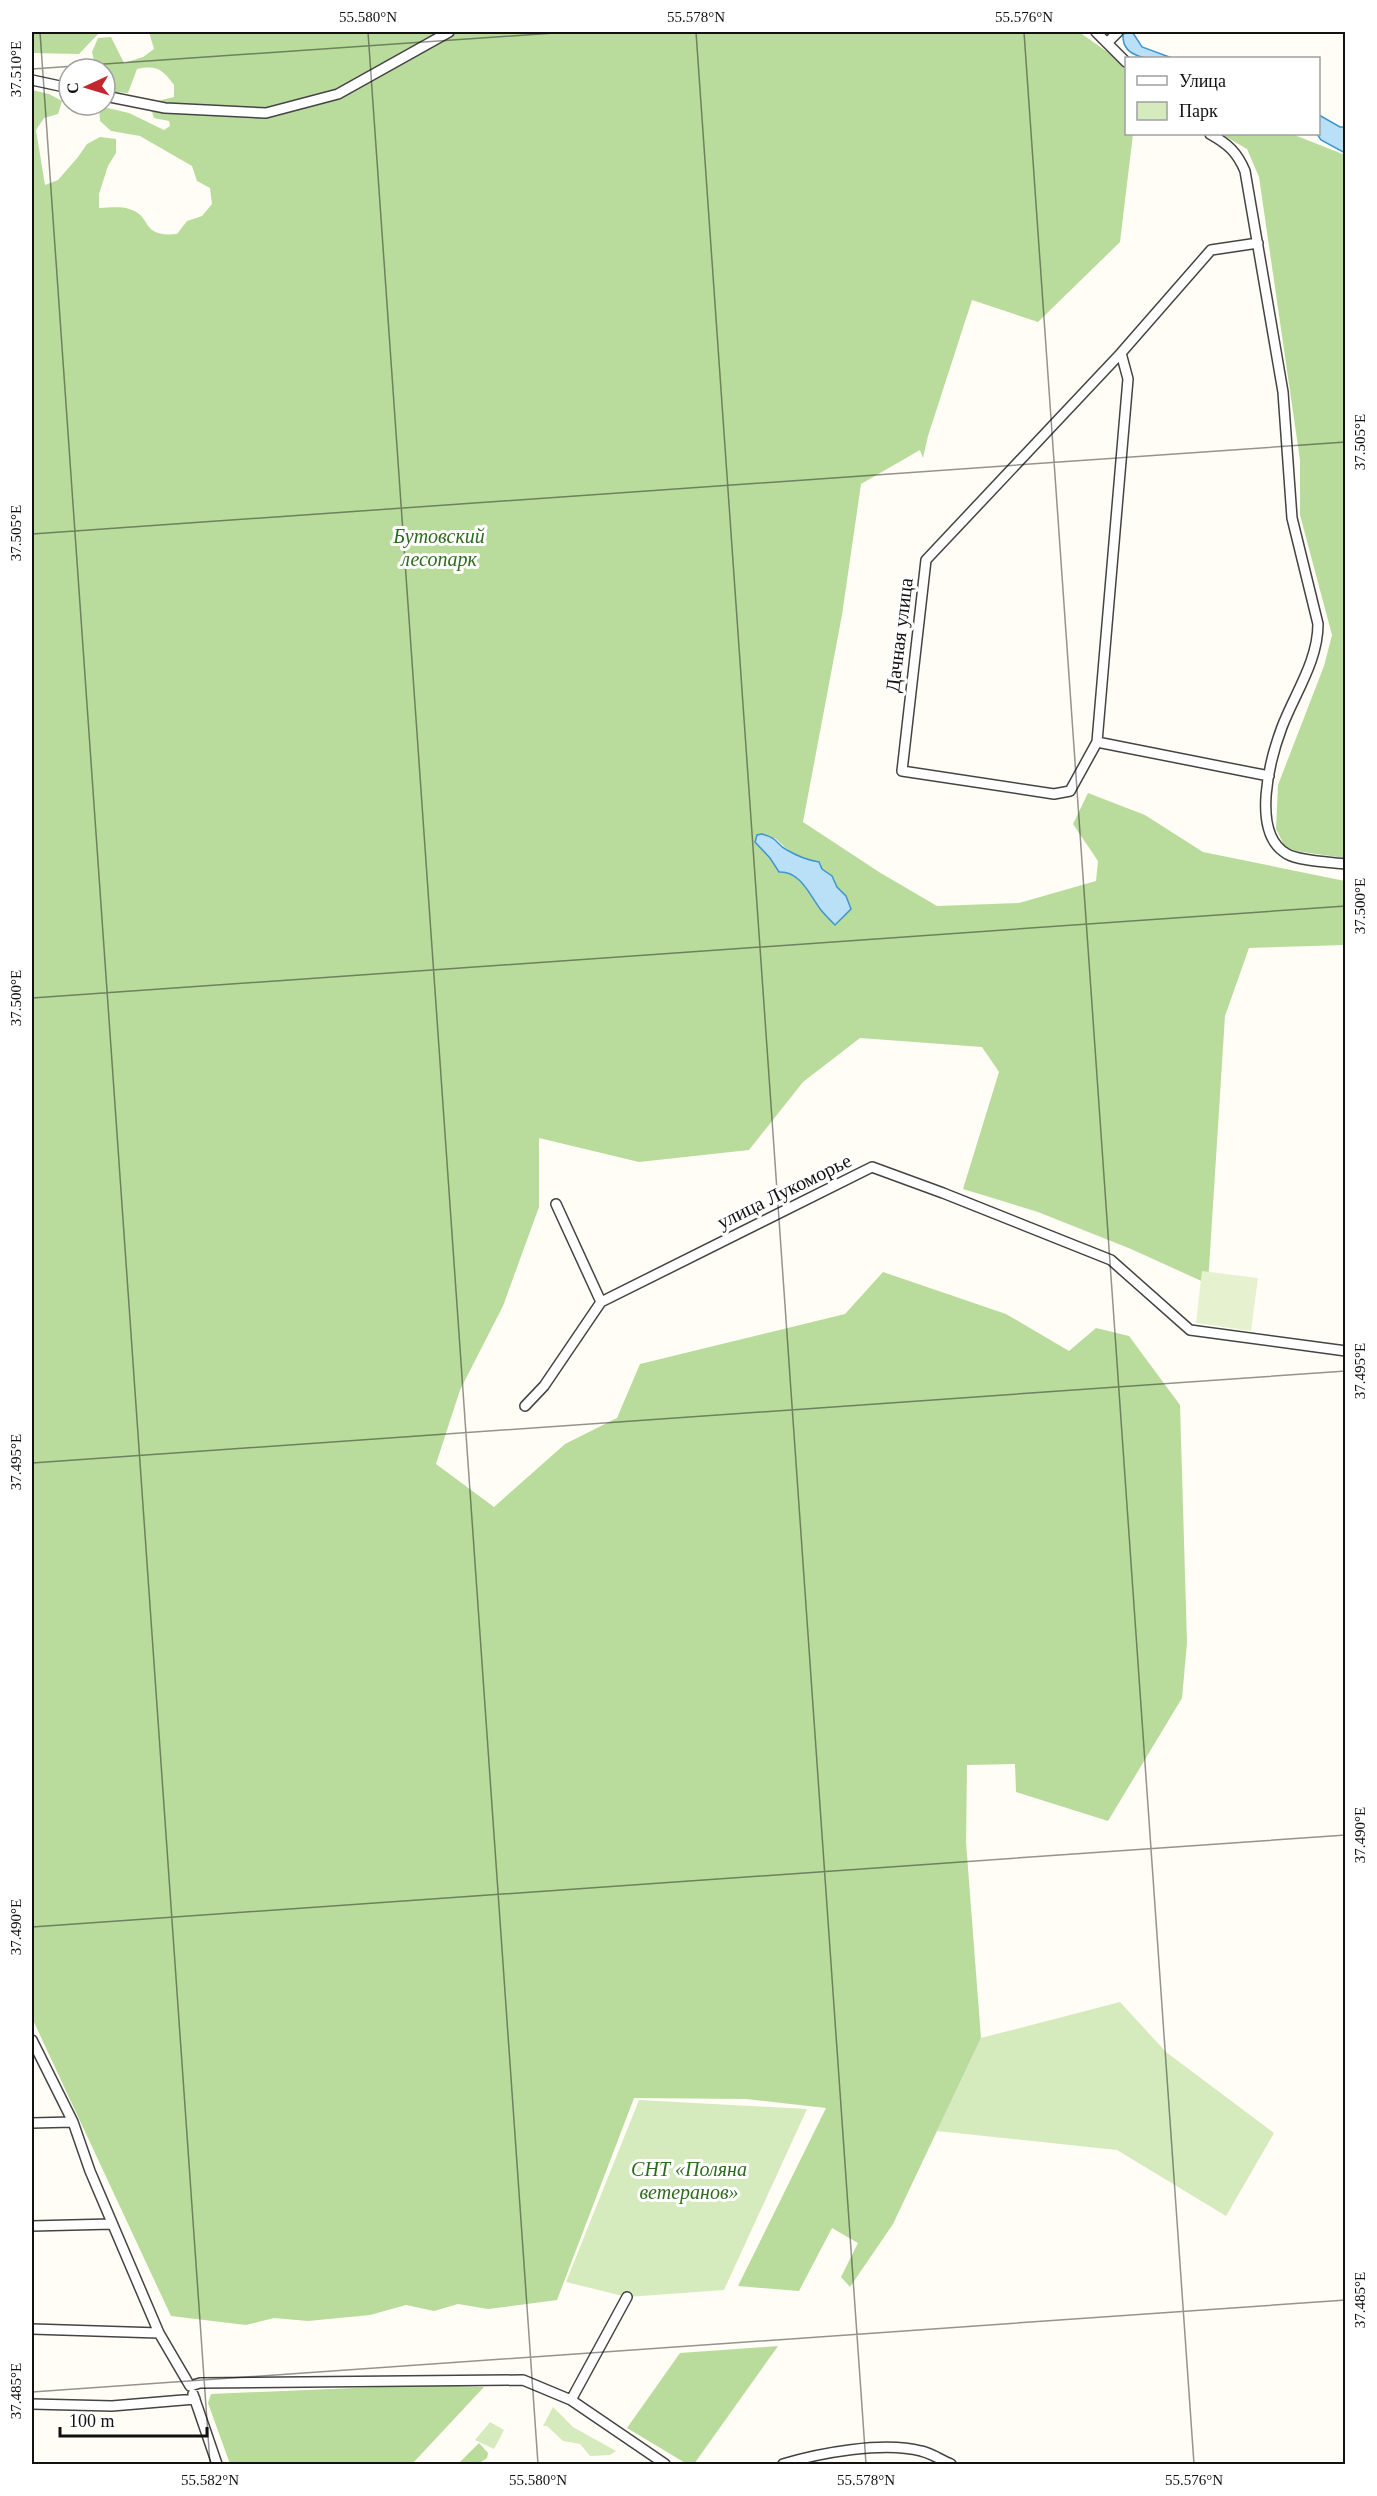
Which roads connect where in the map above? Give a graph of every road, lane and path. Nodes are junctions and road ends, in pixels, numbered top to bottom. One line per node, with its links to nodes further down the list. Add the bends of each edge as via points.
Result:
1 (449, 32): 8 (street, via 339,93 266,114 165,108)
2 (1096, 32): 4 (street)
3 (1118, 32): 4 (street)
4 (1108, 42): 5 (street)
5 (1125, 61)
6 (32, 80): 7 (street)
7 (57, 85)
8 (117, 98)
9 (1212, 135): 10 (street, via 1239,157)
10 (1258, 243): 11 (street, Дачная улица, via 1211,250); 13 (street, via 1283,392 1292,518 1318,624 1314,655 1282,728)
11 (1121, 353): 12 (street, Дачная улица, via 1128,379); 12 (street, Дачная улица, via 926,560 902,771 1054,794 1070,792)
12 (1097, 741): 13 (street)
13 (1269, 776): 14 (street, via 1265,813 1277,847 1289,856)
14 (1346, 864)
15 (556, 1204): 16 (street)
16 (601, 1302): 17 (street, улица Лукоморье, via 872,1167 1111,1260 1190,1330); 18 (street, улица Лукоморье, via 544,1386)
17 (1346, 1351)
18 (525, 1406)
19 (32, 2040): 20 (street)
20 (73, 2122): 21 (street); 22 (street)
21 (32, 2123)
22 (112, 2224): 23 (street); 26 (street)
23 (32, 2226)
24 (627, 2297): 29 (street)
25 (32, 2329): 26 (street)
26 (159, 2333): 27 (street)
27 (190, 2386): 28 (street); 29 (street, via 523,2380)
28 (195, 2399): 30 (street, via 112,2406); 31 (street)
29 (571, 2400): 32 (street)
30 (32, 2404)
31 (217, 2464)
32 (665, 2464)
33 (783, 2464): 34 (street, via 897,2447 922,2451)
34 (951, 2464)

